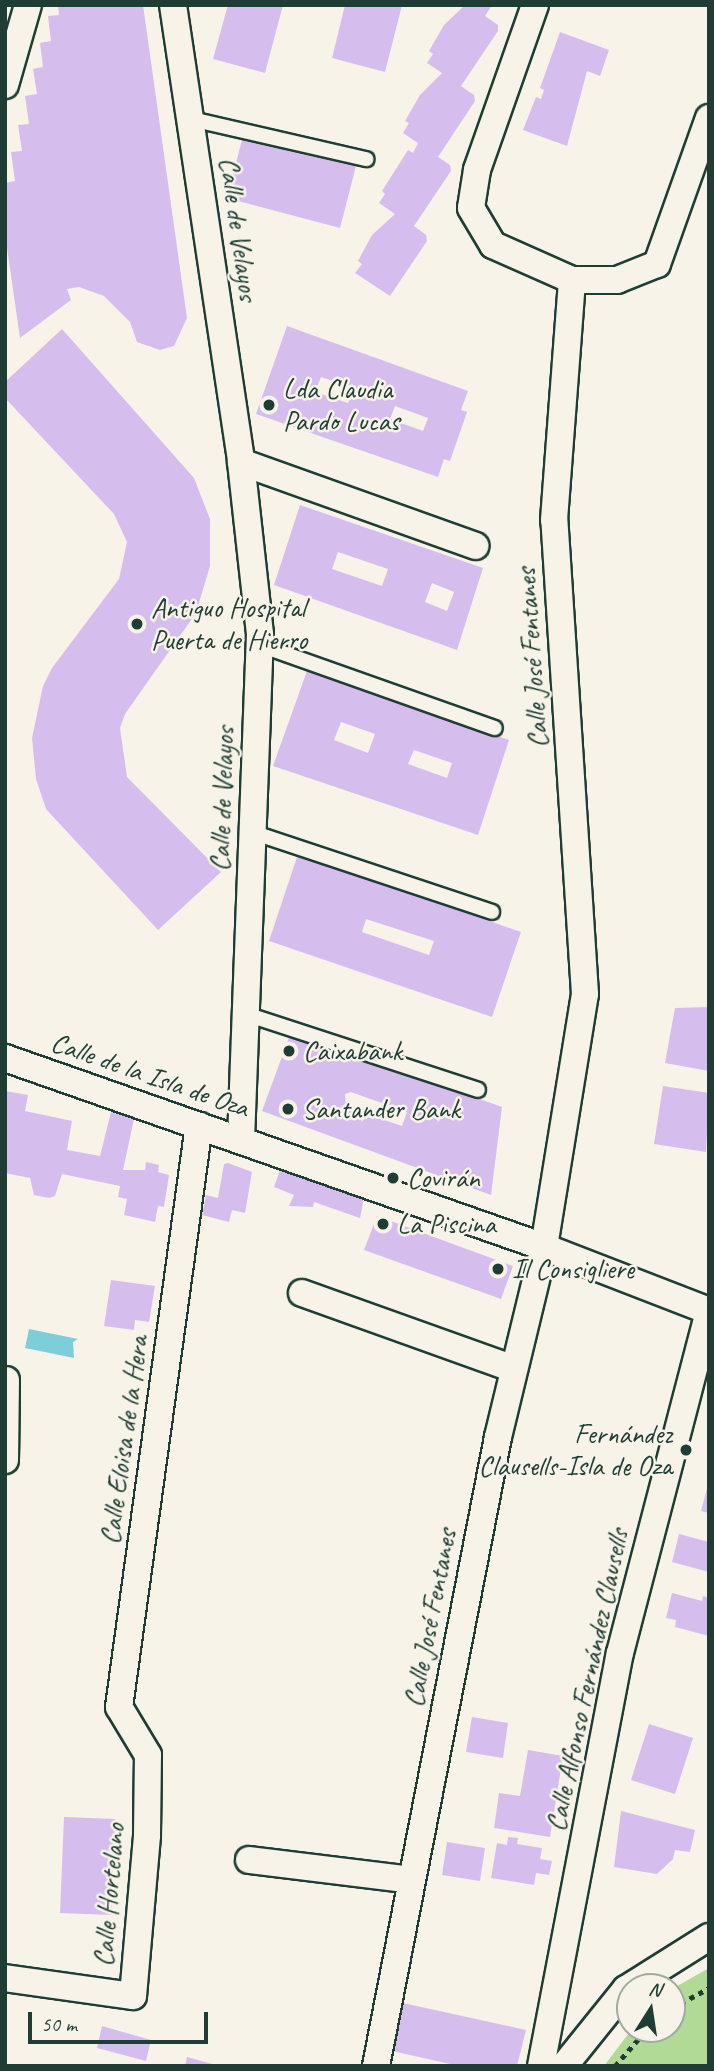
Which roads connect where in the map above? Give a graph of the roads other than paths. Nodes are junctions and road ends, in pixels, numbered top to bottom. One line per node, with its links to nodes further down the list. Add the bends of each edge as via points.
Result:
1 (28, 5): 4 (street)
2 (173, 5): 6 (street, Calle de Velayos)
3 (535, 5): 8 (street, via 477,170 471,208 493,245)
4 (5, 85)
5 (709, 118): 8 (street, via 657,264 617,280)
6 (191, 119): 7 (lane); 9 (street, Calle de Velayos)
7 (366, 159)
8 (572, 280): 20 (street, Calle José Fentanes, via 554,520 585,994)
9 (241, 462): 10 (street); 11 (street, Calle de Velayos)
10 (475, 545)
11 (260, 645): 12 (lane); 13 (street, Calle de Velayos)
12 (495, 728)
13 (252, 832): 14 (lane); 15 (street, Calle de Velayos)
14 (492, 912)
15 (246, 1014): 17 (lane); 19 (street, Calle de Velayos)
16 (5, 1058): 18 (street, Calle de la Isla de Oza)
17 (478, 1090)
18 (200, 1125): 19 (street, Calle de la Isla de Oza); 26 (street, Calle Eloisa de la Hera, via 119,1707)
19 (241, 1139): 20 (street, Calle de la Isla de Oza)
20 (544, 1247): 22 (street, Calle de la Isla de Oza); 23 (street, Calle José Fentanes)
21 (302, 1293): 23 (street)
22 (709, 1311): 32 (street, Calle Alfonso Fernández Clausells, via 620,1653)
23 (514, 1369): 28 (street, Calle José Fentanes)
24 (6, 1380): 25 (street)
25 (5, 1460)
26 (148, 1755): 30 (street, Calle Hortelano, via 147,1835 132,1996)
27 (249, 1860): 28 (street)
28 (411, 1880): 31 (street, Calle José Fentanes)
29 (709, 1937): 33 (street, via 626,1989)
30 (5, 1978)
31 (376, 2066)
32 (541, 2066)
33 (565, 2066)

